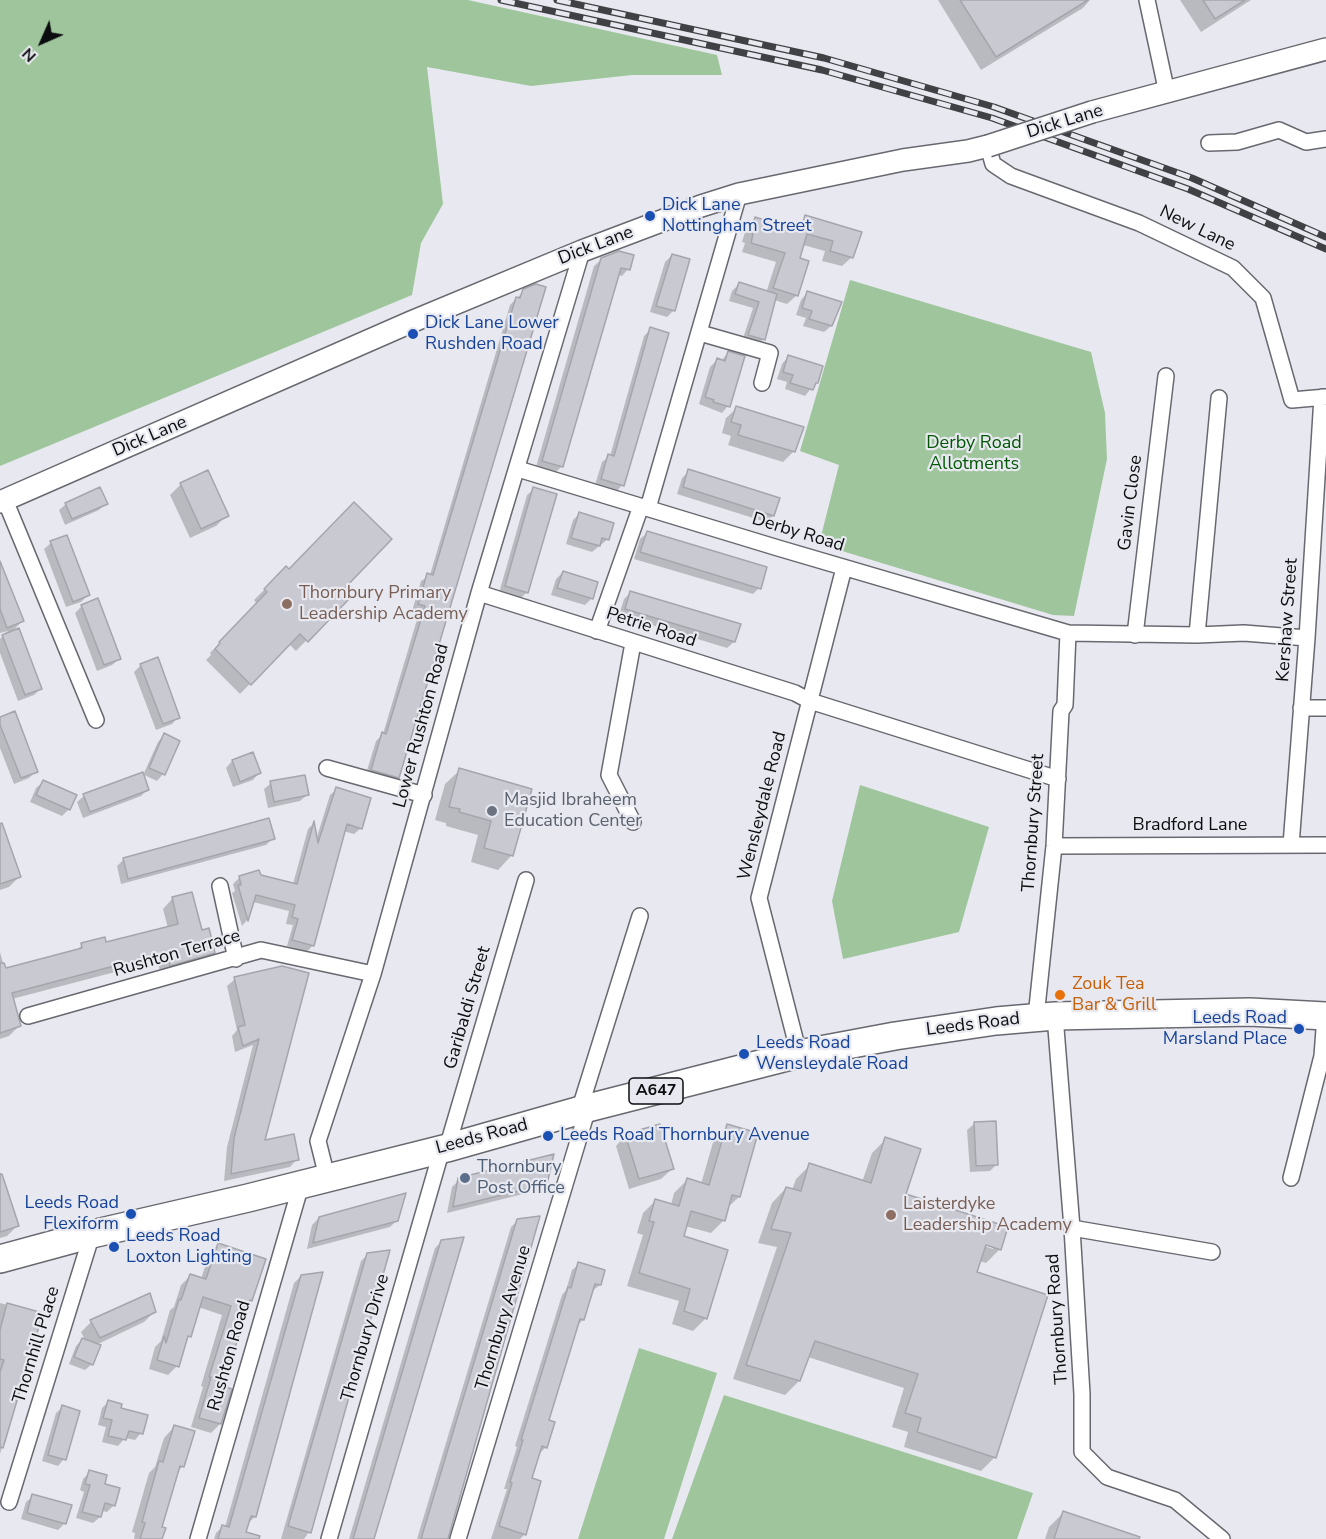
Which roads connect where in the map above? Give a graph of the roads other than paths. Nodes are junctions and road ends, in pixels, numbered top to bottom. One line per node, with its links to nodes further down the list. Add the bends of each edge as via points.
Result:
1 (1147, 0): 3 (street)
2 (1326, 51): 3 (street, Dick Lane)
3 (1167, 93): 6 (street, Dick Lane, bridge)
4 (1326, 139): 5 (street, via 1306,142 1279,130 1237,142)
5 (1209, 143)
6 (987, 146): 7 (street, Dick Lane); 12 (street, New Lane, via 993,164 1011,176 1138,223 1233,268 1263,298 1292,400)
7 (739, 194): 8 (street, Dick Lane); 9 (street)
8 (582, 251): 14 (street, Lower Rushton Road); 15 (street, Dick Lane)
9 (700, 333): 11 (street, via 770,353); 16 (street)
10 (1166, 376): 22 (street, Gavin Close)
11 (762, 383)
12 (1324, 397): 17 (street, Kershaw Street)
13 (1219, 398): 23 (street)
14 (518, 469): 16 (street, Derby Road); 19 (street, Lower Rushton Road)
15 (3, 501): 29 (street)
16 (644, 507): 18 (street, Derby Road); 20 (street)
17 (1319, 540): 24 (street, Kershaw Street)
18 (844, 568): 21 (street, Derby Road); 26 (street, Wensleydale Road)
19 (479, 593): 20 (street, Petrie Road); 32 (street, Lower Rushton Road)
20 (597, 631): 25 (street, Petrie Road)
21 (1068, 633): 22 (street, Derby Road); 31 (street, Thornbury Street)
22 (1135, 635): 23 (street, Derby Road)
23 (1197, 635): 24 (street, Derby Road, via 1244,633)
24 (1307, 638): 27 (street, Kershaw Street)
25 (633, 643): 26 (street, Petrie Road); 33 (street, via 609,775)
26 (810, 701): 31 (street, Petrie Road); 45 (street, Wensleydale Road, via 759,898)
27 (1301, 708): 28 (street); 34 (street, Kershaw Street)
28 (1326, 708)
29 (96, 720)
30 (327, 768): 32 (street)
31 (1058, 779): 36 (street, Thornbury Street)
32 (424, 795): 41 (street, Lower Rushton Road)
33 (633, 822)
34 (1291, 845): 35 (street, Bradford Lane); 36 (street, Bradford Lane)
35 (1326, 845)
36 (1054, 846): 44 (street, Thornbury Street)
37 (526, 880): 47 (street, Garibaldi Street)
38 (220, 886): 40 (street)
39 (640, 916): 46 (street, Thornbury Avenue)
40 (236, 959): 41 (street, Rushton Terrace, via 261,950); 42 (street, Rushton Terrace)
41 (373, 974): 48 (street, Lower Rushton Road, via 318,1141)
42 (28, 1016)
43 (1326, 1016): 44 (highway, Leeds Road / A647, via 1250,1012); 49 (street, via 1322,1056)
44 (1046, 1017): 45 (highway, Leeds Road / A647, via 895,1035); 51 (street, Thornbury Road)
45 (799, 1054): 46 (highway, Leeds Road / A647)
46 (584, 1110): 47 (highway, Leeds Road / A647); 58 (street, Thornbury Avenue)
47 (444, 1148): 48 (highway, Leeds Road / A647); 57 (street, Thornbury Drive)
48 (327, 1177): 50 (highway, Leeds Road / A647)
49 (1291, 1178)
50 (301, 1185): 52 (highway, Leeds Road / A647); 56 (street, Rushton Road)
51 (1072, 1228): 53 (street); 59 (street, Thornbury Road, via 1082,1452 1107,1477 1175,1500)
52 (92, 1234): 54 (highway, Leeds Road / A647); 55 (street, Thornhill Place)
53 (1212, 1251)
54 (0, 1259)
55 (9, 1502)
56 (198, 1539)
57 (329, 1539)
58 (458, 1539)
59 (1222, 1539)

